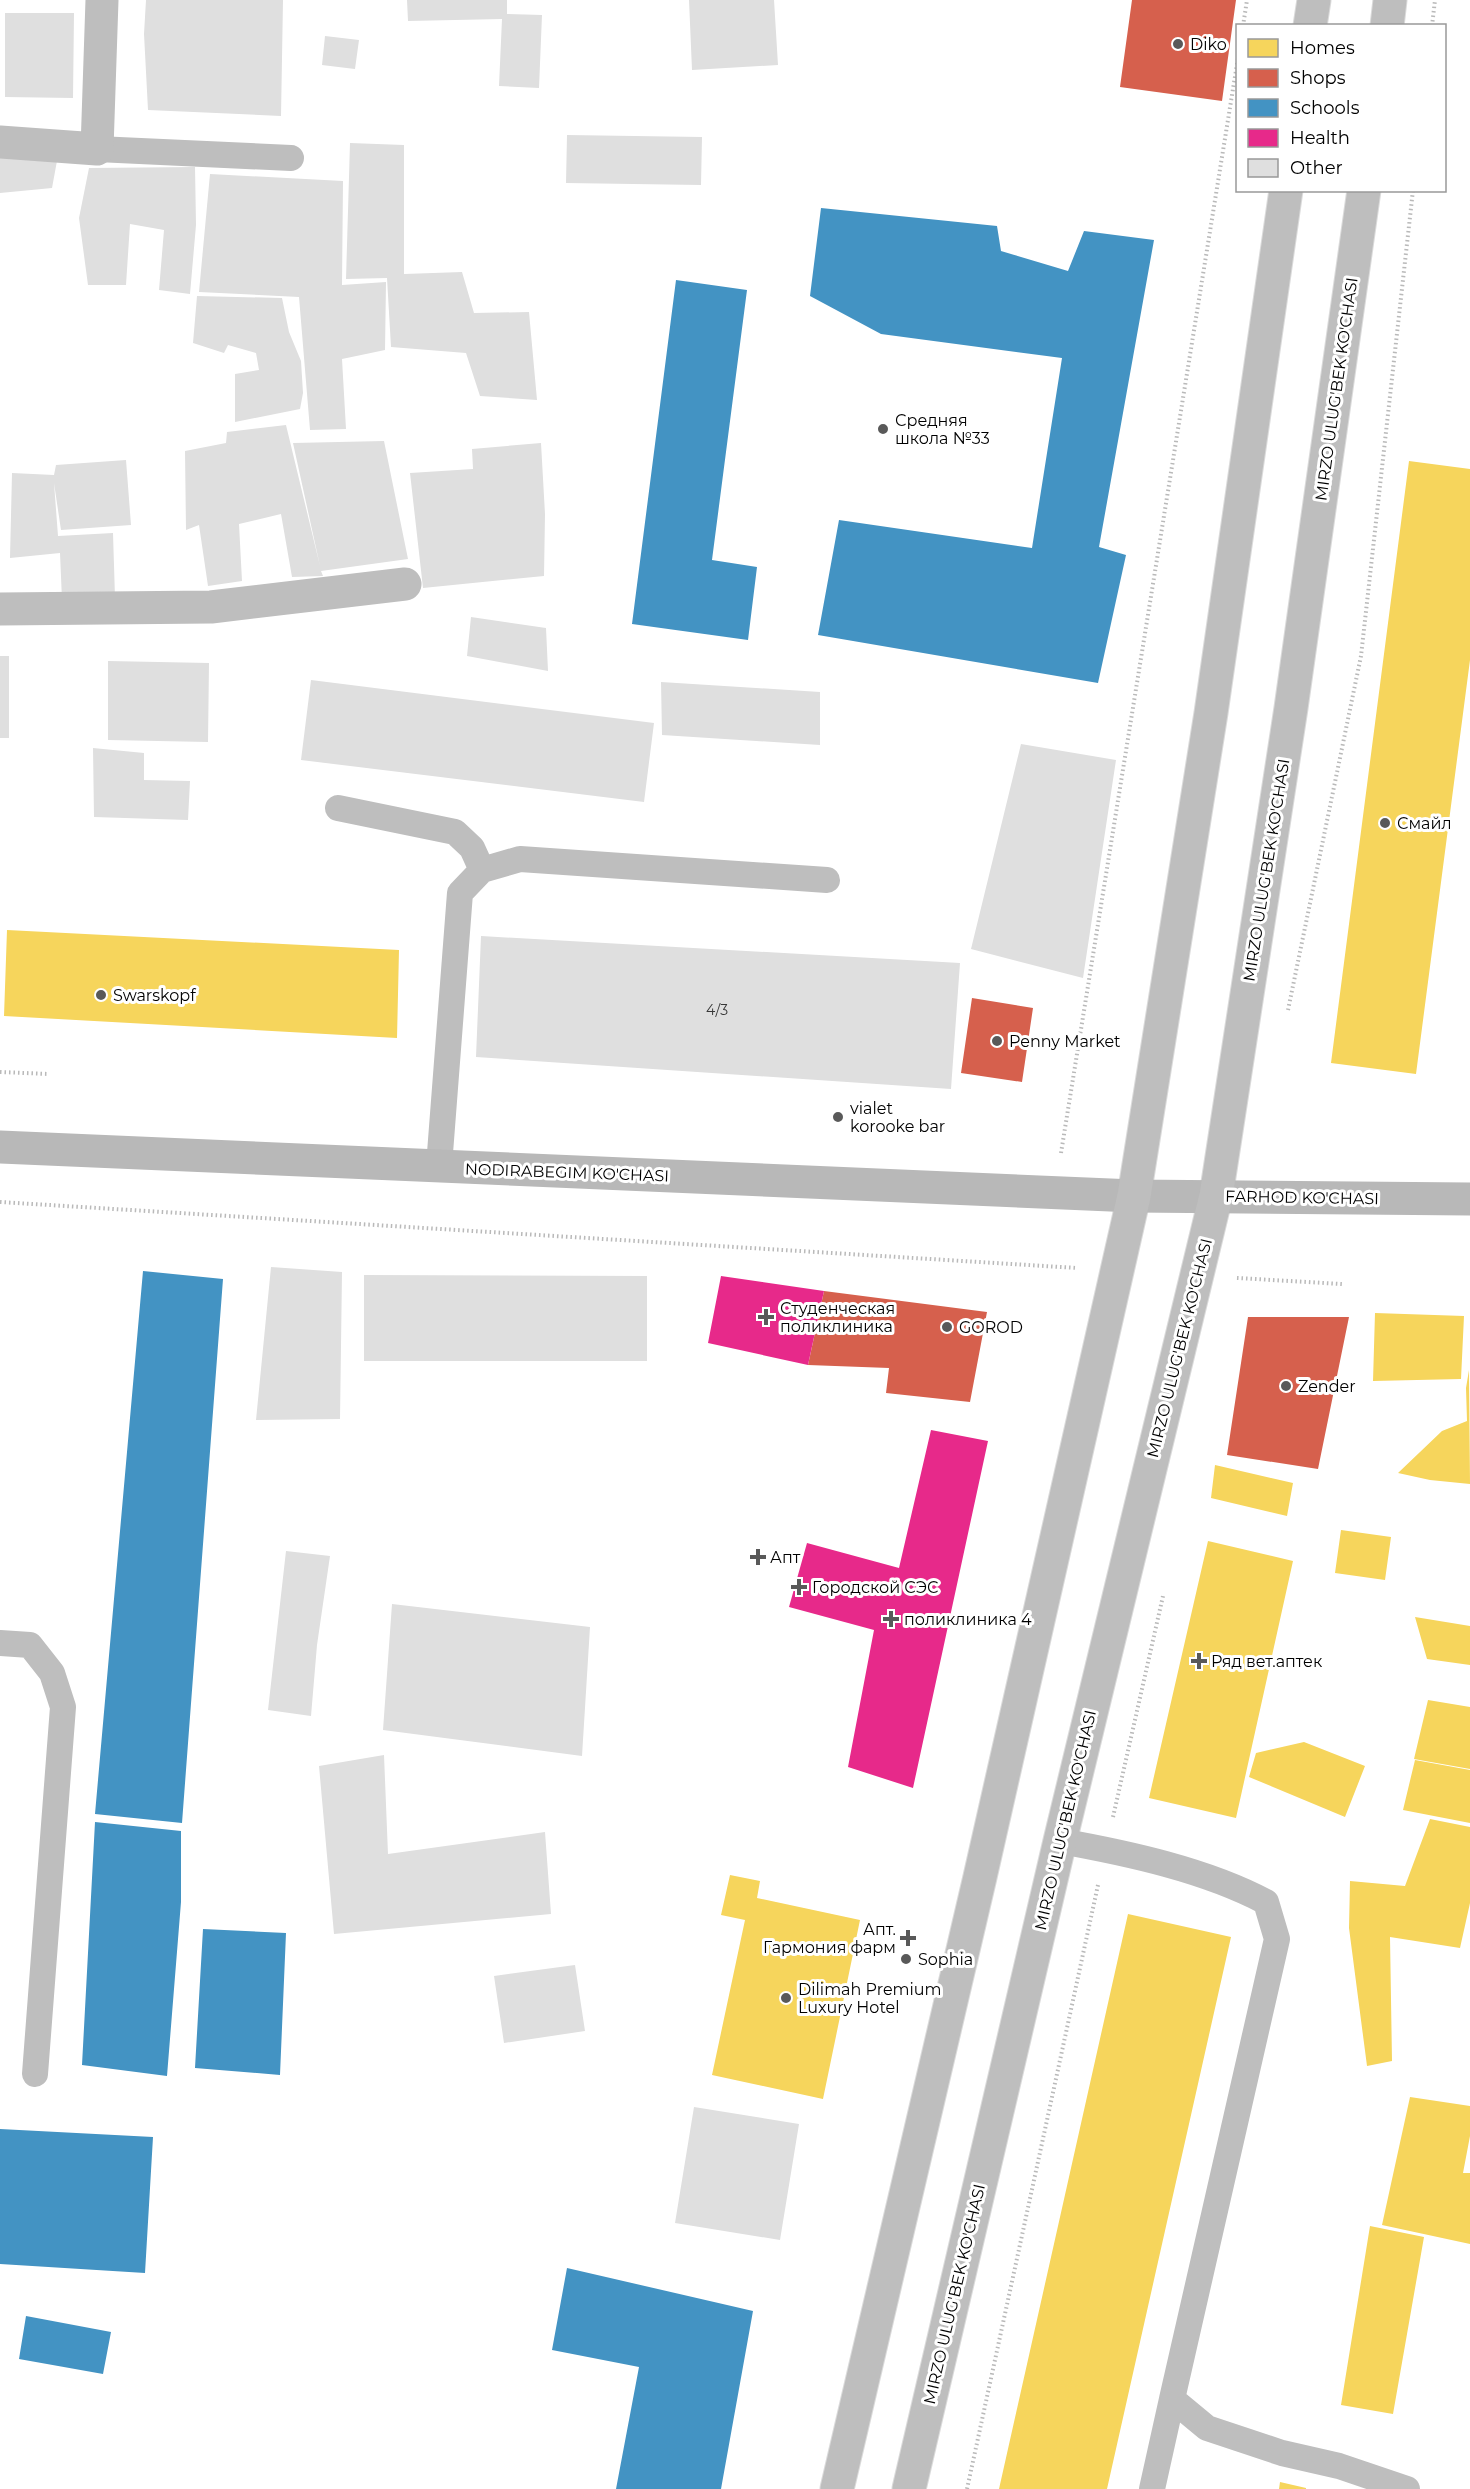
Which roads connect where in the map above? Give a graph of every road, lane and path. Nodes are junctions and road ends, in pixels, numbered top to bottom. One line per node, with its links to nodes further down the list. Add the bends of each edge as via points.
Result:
1 (102, 0): 12 (main road)
2 (1247, 0): 6 (path)
3 (1314, 0): 7 (main road)
4 (1390, 0): 8 (main road)
5 (1435, 0): 9 (path)
6 (1243, 24)
7 (1310, 24)
8 (1386, 24)
9 (1432, 24)
10 (1236, 70): 25 (path)
11 (0, 142): 12 (main road)
12 (98, 150): 13 (lane)
13 (291, 158)
14 (1286, 192): 26 (main road, via 1211,713)
15 (1364, 192): 27 (main road, MIRZO ULUG'BEK KO'CHASI, via 1292,708)
16 (405, 584): 17 (main road, via 211,607)
17 (0, 609)
18 (338, 808): 19 (lane, via 455,832 471,848)
19 (482, 870): 20 (lane, via 520,859); 24 (lane, via 460,893)
20 (827, 880)
21 (0, 1072): 22 (path)
22 (49, 1074)
23 (0, 1147): 24 (street, NODIRABEGIM KO'CHASI)
24 (440, 1166): 25 (street, NODIRABEGIM KO'CHASI)
25 (1054, 1193): 26 (street, NODIRABEGIM KO'CHASI)
26 (1134, 1196): 27 (street, FARHOD KO'CHASI); 30 (main road)
27 (1216, 1196): 28 (street, FARHOD KO'CHASI); 31 (main road, MIRZO ULUG'BEK KO'CHASI)
28 (1470, 1199)
29 (0, 1202): 30 (path)
30 (1117, 1270): 37 (main road)
31 (1197, 1275): 32 (path); 34 (main road, MIRZO ULUG'BEK KO'CHASI)
32 (1342, 1284)
33 (0, 1643): 35 (lane, via 30,1645 52,1673 63,1707)
34 (1060, 1841): 36 (lane, via 1106,1849 1234,1885 1266,1902 1277,1939); 38 (main road, MIRZO ULUG'BEK KO'CHASI)
35 (35, 2074)
36 (1172, 2398): 39 (lane); 40 (lane, via 1207,2428)
37 (837, 2489)
38 (909, 2489)
39 (1152, 2489)
40 (1407, 2489)

